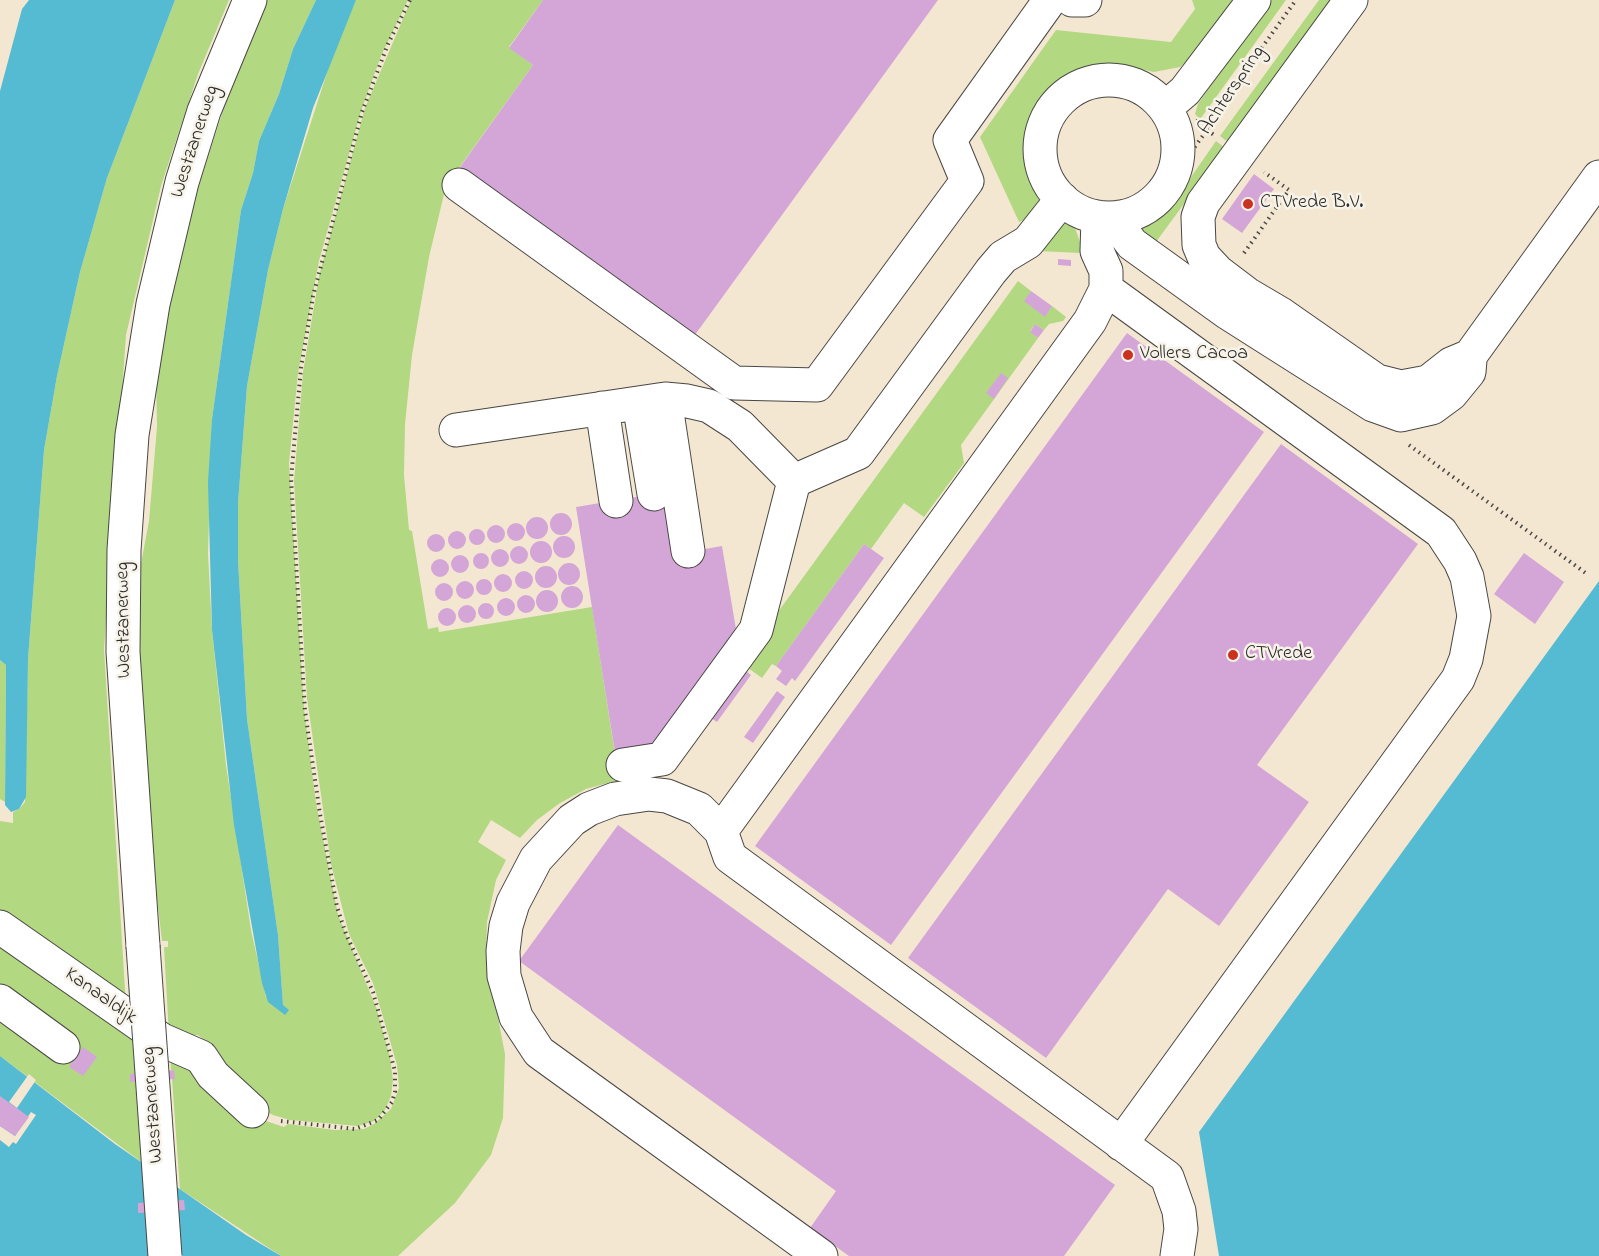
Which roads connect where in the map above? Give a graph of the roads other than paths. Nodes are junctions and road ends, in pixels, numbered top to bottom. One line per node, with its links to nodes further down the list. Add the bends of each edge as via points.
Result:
1 (250, 0): 26 (main road, Westzanerweg, bridge, via 204,111 182,182 153,304 132,435 124,550 123,652)
2 (1050, 0): 9 (main road, via 950,140 967,181 817,385 734,383)
3 (1072, 0): 4 (main road)
4 (1085, 0)
5 (1254, 0): 7 (main road, Achterspring, via 1185,91)
6 (1351, 0): 13 (main road, via 1203,203 1198,217 1199,245 1218,272 1377,381 1413,386 1428,382 1451,364)
7 (1165, 108): 10 (main road, via 1142,88 1116,80 1089,83 1065,95 1048,116 1040,151 1046,177); 11 (main road, via 1178,137 1170,181 1146,207)
8 (1599, 177): 13 (main road)
9 (459, 185)
10 (1062, 199): 11 (main road, via 1077,210); 16 (main road, via 1028,242 1003,257 991,271 858,453)
11 (1109, 217): 12 (main road, via 1097,251 1106,271); 13 (main road, via 1132,244 1228,313 1358,397 1394,414 1411,414 1441,403 1469,372)
12 (1106, 289): 20 (main road, via 1090,321); 25 (main road, via 1441,532 1467,577 1474,616 1469,648 1458,679)
13 (1470, 356)
14 (643, 403): 15 (main road); 16 (main road, via 709,406 740,426); 17 (main road); 18 (main road)
15 (456, 430)
16 (795, 481): 19 (main road, via 756,630 662,759)
17 (635, 497)
18 (700, 549)
19 (623, 765)
20 (721, 831): 25 (main road, via 730,857); 27 (main road, via 699,809 684,801 649,794 615,799 572,820 536,859 513,903 503,951 509,997 526,1036 539,1052)
21 (0, 927): 24 (main road, Kanaaldijk, via 162,1040 201,1057 213,1075)
22 (0, 1001): 23 (main road)
23 (63, 1047)
24 (252, 1111)
25 (1121, 1144): 28 (main road, via 1167,1177 1179,1211)
26 (165, 1256)
27 (820, 1256)
28 (1177, 1256)

